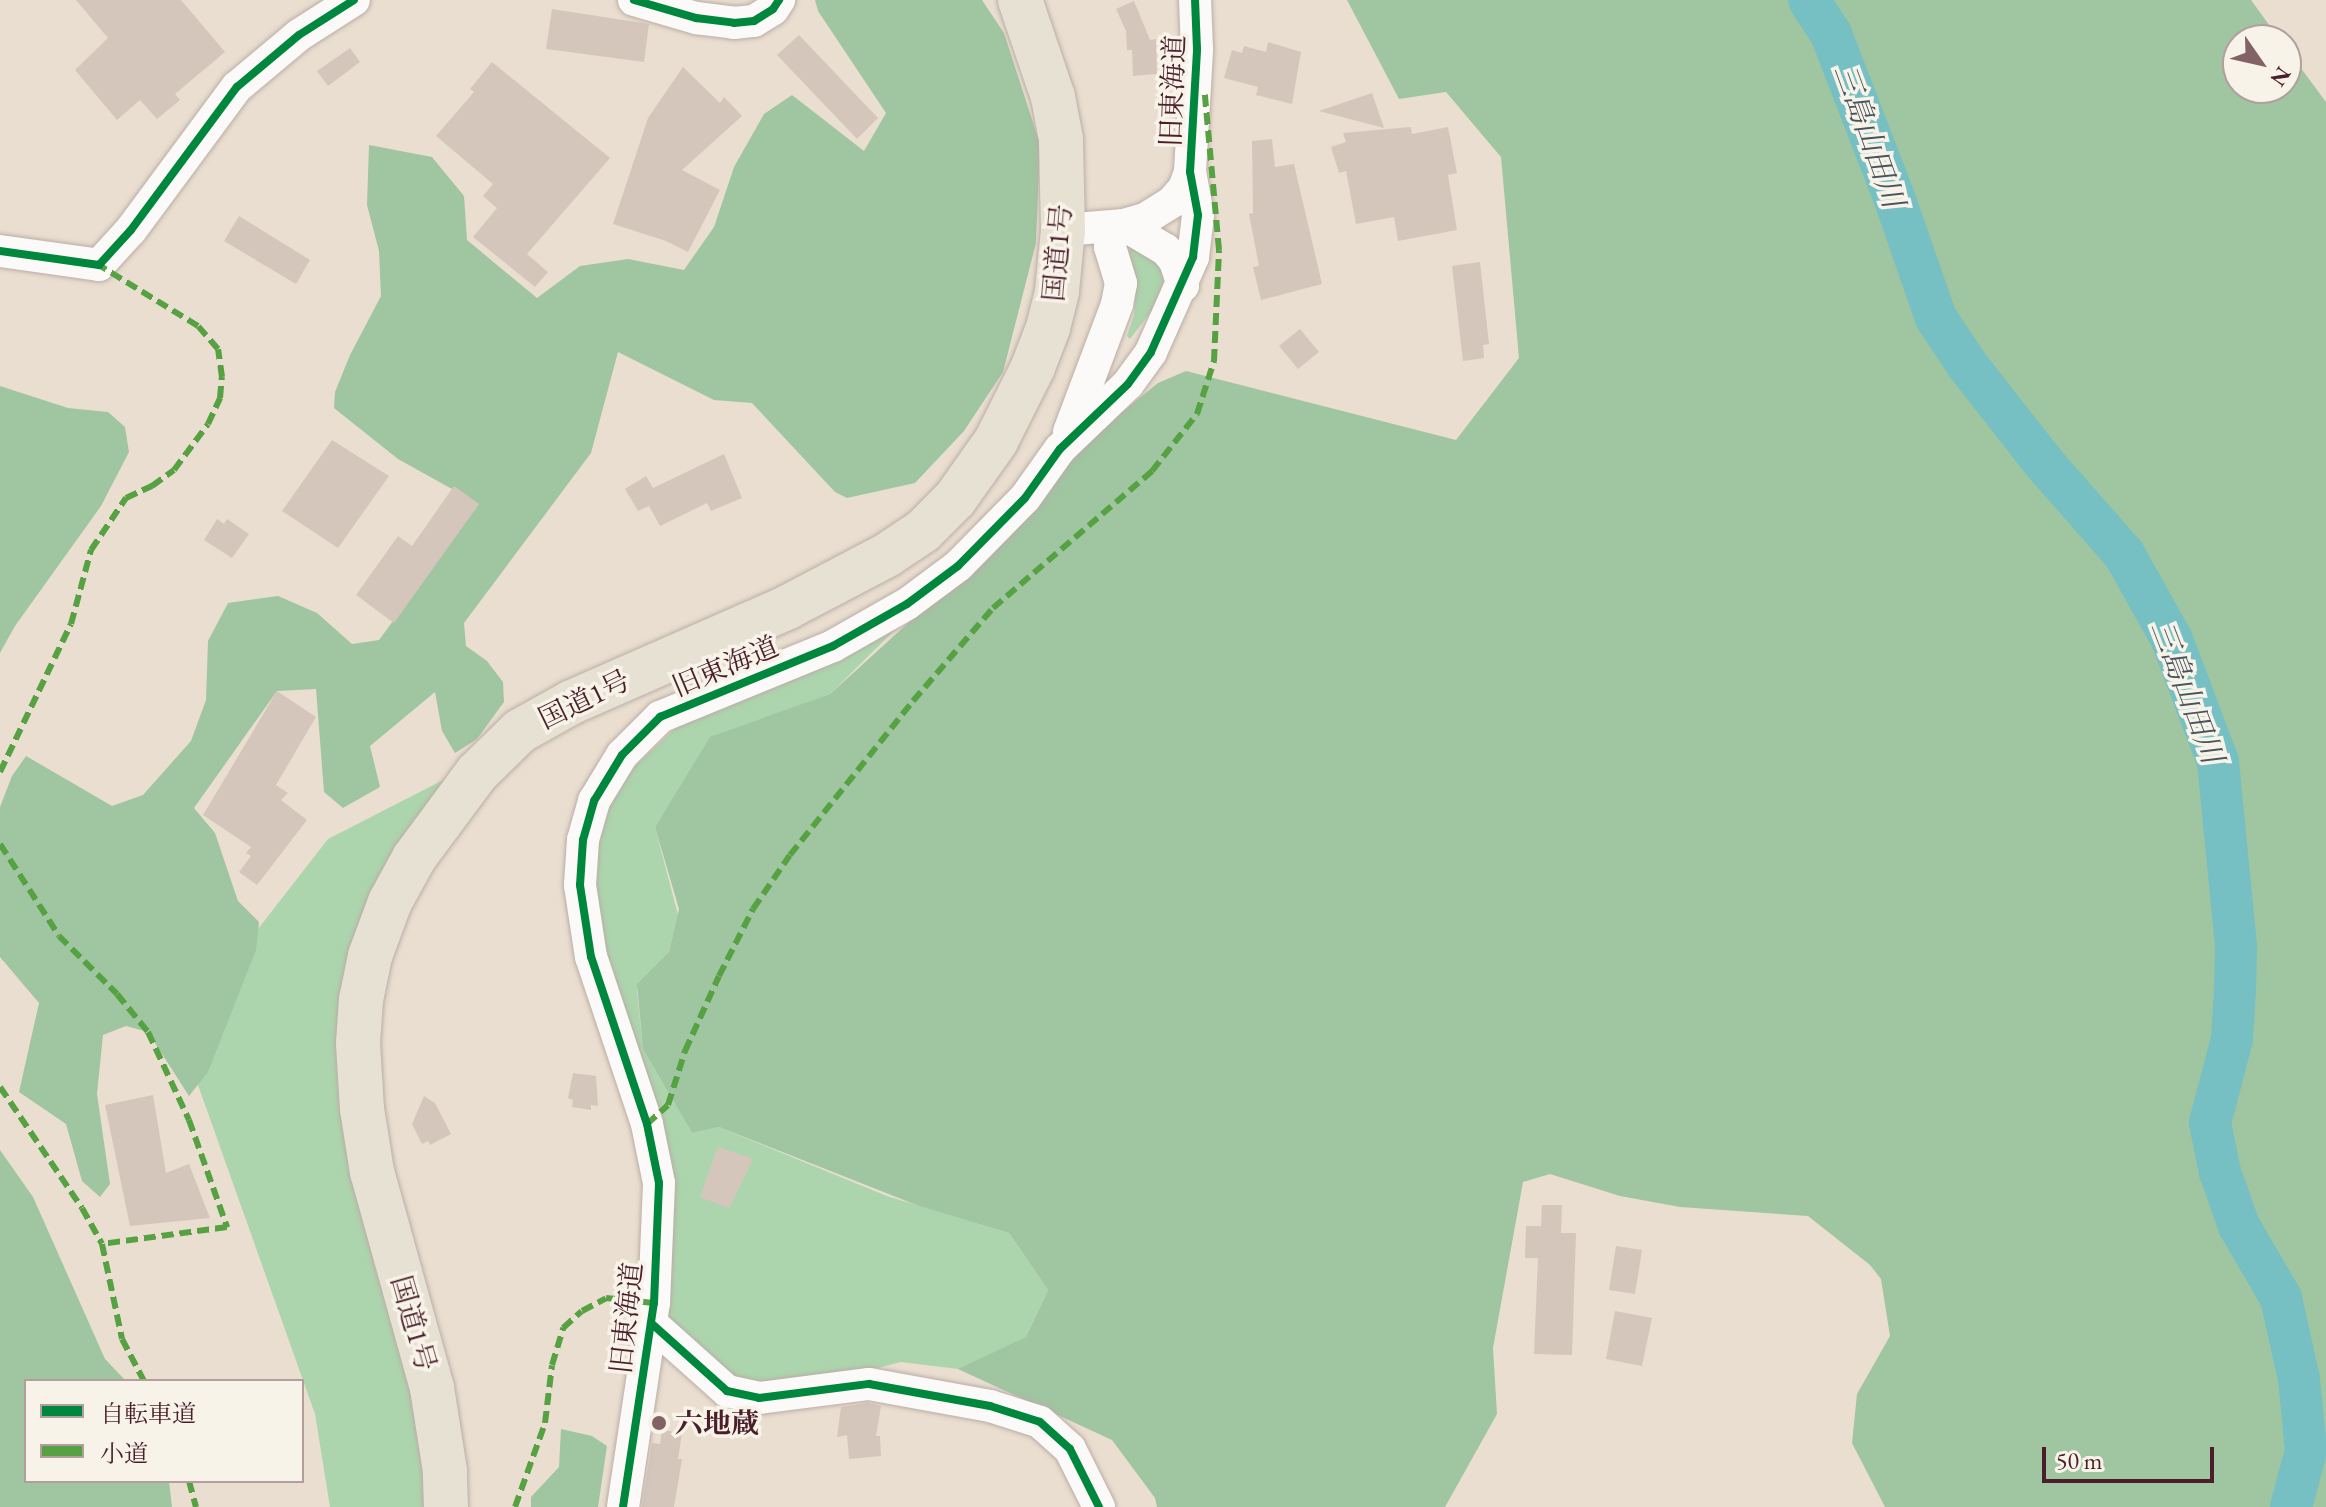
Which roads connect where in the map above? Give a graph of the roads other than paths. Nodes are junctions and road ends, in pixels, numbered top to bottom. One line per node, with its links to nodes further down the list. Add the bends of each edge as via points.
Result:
1 (354, 0): 8 (street, via 299,35 237,87 99,265)
2 (634, 0): 3 (street, via 734,23 754,21)
3 (779, 0)
4 (1020, 0): 7 (highway, 国道1号, via 1053,97 1061,139)
5 (1195, 0): 6 (street, 旧東海道)
6 (1190, 172): 7 (street, via 1172,202 1145,219); 9 (street, 旧東海道, via 1198,215)
7 (1098, 233): 9 (street, via 1166,250); 10 (street, via 1121,283); 14 (highway, 国道1号, via 1057,291 1033,367 996,441 955,499 923,531 788,607 572,702 520,731 477,773 414,858 390,902 361,1000 362,1109 372,1172 432,1388)
8 (0, 251)
9 (1183, 286): 11 (street, 旧東海道)
10 (1106, 341): 11 (street, via 1120,360); 12 (street)
11 (1151, 352): 12 (street, 旧東海道, via 1128,384)
12 (1060, 449): 13 (street, 旧東海道, via 1015,509 958,566 907,604 833,646 660,717 622,755 594,801 583,840 580,885 591,957 647,1124 659,1183)
13 (651, 1323): 15 (street, 旧東海道); 16 (street, via 727,1391 759,1398 869,1384 990,1406 1040,1422 1070,1449)
14 (446, 1507)
15 (623, 1507)
16 (1099, 1507)

